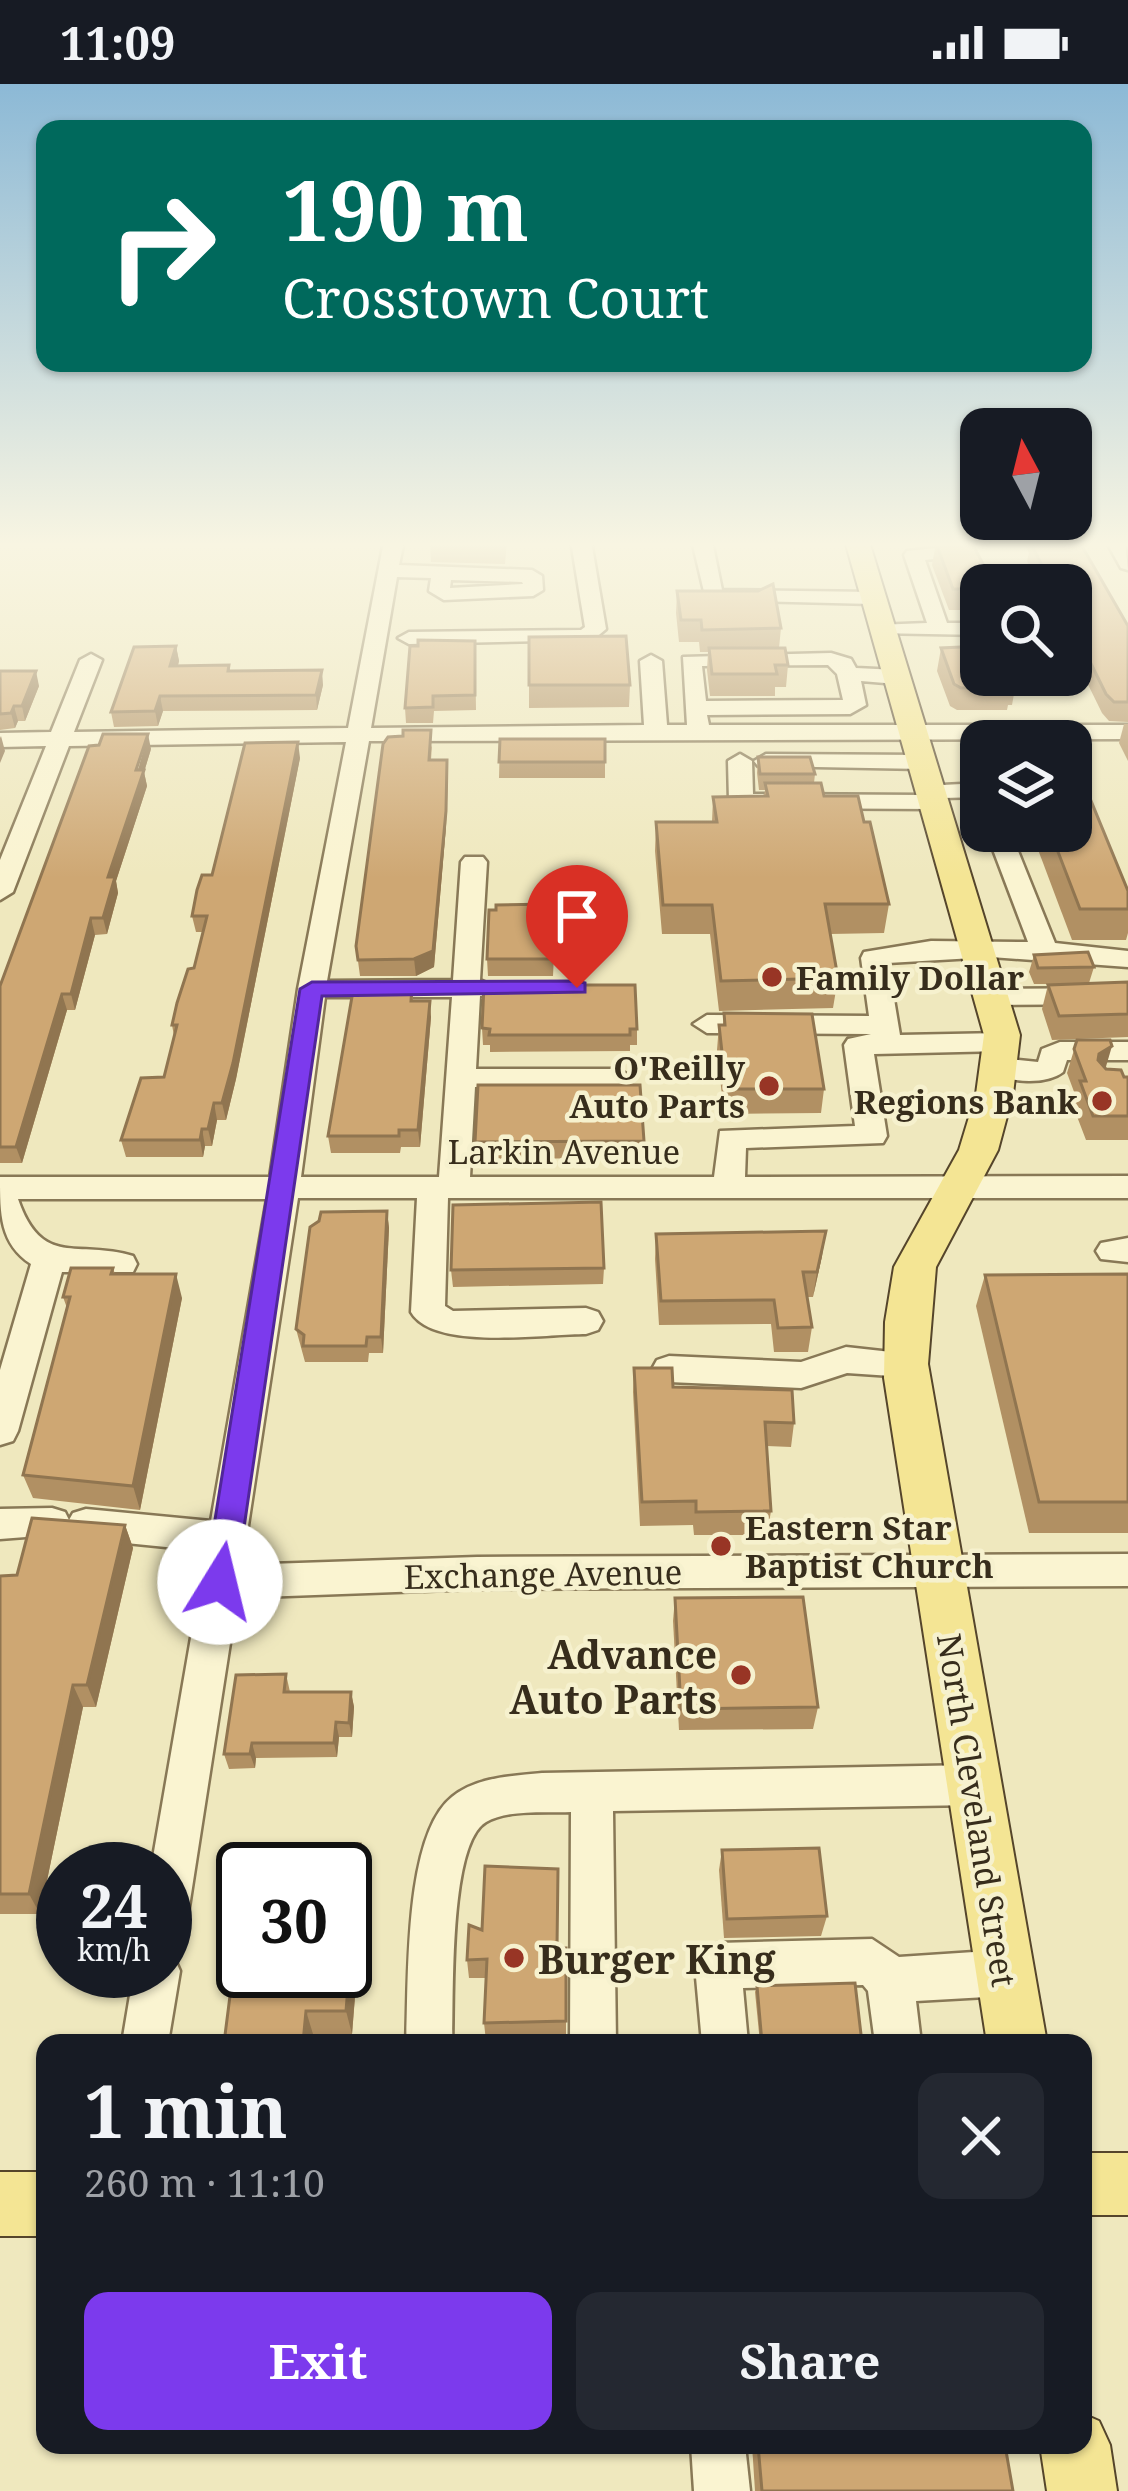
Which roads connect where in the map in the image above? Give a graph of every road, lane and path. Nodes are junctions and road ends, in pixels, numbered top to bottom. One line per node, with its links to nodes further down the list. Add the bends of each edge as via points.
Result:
1 (376, 653): 12 (street)
2 (890, 653): 6 (main road)
3 (92, 661): 14 (street)
4 (651, 661): 8 (street)
5 (848, 674): 6 (street); 7 (street, via 850,707); 7 (street, via 831,659 691,662)
6 (897, 676): 18 (main road)
7 (697, 720): 8 (street); 9 (street)
8 (656, 732): 12 (street)
9 (734, 732): 17 (street); 18 (street)
10 (1128, 732): 11 (street)
11 (1092, 733)
12 (362, 734): 14 (street); 28 (street)
13 (0, 740): 14 (street)
14 (61, 740): 22 (street)
15 (960, 754): 18 (street)
16 (960, 756): 18 (street)
17 (740, 760): 18 (street); 18 (street, via 741,801)
18 (924, 767): 19 (street); 23 (main road)
19 (960, 782)
20 (1006, 852): 24 (street)
21 (474, 862): 26 (street)
22 (0, 892)
23 (977, 951): 24 (street); 30 (main road); 32 (street, via 874,958)
24 (1045, 952): 25 (street)
25 (1128, 959)
26 (464, 988): 27 (street); 28 (street); 35 (street)
27 (507, 988)
28 (312, 989): 42 (street)
29 (1128, 996): 30 (street)
30 (991, 997): 34 (main road)
31 (707, 1024): 32 (street)
32 (886, 1035): 34 (street); 38 (street, via 858,1045 872,1136 730,1138)
33 (1128, 1051): 34 (street, via 1060,1051 1044,1072)
34 (1000, 1066): 37 (street, via 1048,1091); 39 (main road, North Cleveland Street, via 984,1138)
35 (459, 1078): 36 (street); 41 (street)
36 (618, 1078)
37 (1071, 1082)
38 (729, 1186): 39 (street, Larkin Avenue); 41 (street, Larkin Avenue)
39 (961, 1186): 40 (street, Larkin Avenue); 47 (main road, North Cleveland Street, via 916,1263)
40 (1128, 1186)
41 (443, 1188): 42 (street, Larkin Avenue); 46 (street, via 428,1312 448,1324)
42 (284, 1190): 43 (street, Larkin Avenue); 51 (street)
43 (0, 1191): 44 (street, via 28,1252)
44 (49, 1259): 45 (street); 49 (street)
45 (121, 1264)
46 (586, 1321)
47 (906, 1364): 48 (street, via 846,1360 801,1375); 52 (main road, North Cleveland Street)
48 (669, 1369)
49 (0, 1430)
50 (0, 1524): 51 (street)
51 (228, 1538): 54 (street)
52 (937, 1568): 53 (street, Exchange Avenue); 54 (street, Exchange Avenue); 55 (main road, North Cleveland Street)
53 (1128, 1570)
54 (220, 1582): 57 (street)
55 (974, 1785): 56 (street); 58 (main road, North Cleveland Street)
56 (592, 1794): 62 (street, via 486,1800 460,1816 440,1862); 63 (street)
57 (178, 1842)
58 (1004, 1973): 59 (street); 66 (main road, North Cleveland Street)
59 (890, 1980): 64 (street, via 872,1962 718,1966); 65 (street)
60 (152, 1998): 61 (street)
61 (146, 2034)
62 (430, 2034)
63 (593, 2034)
64 (724, 2034)
65 (897, 2034)
66 (1015, 2034)
67 (1092, 2184): 68 (main road)
68 (1128, 2184)
69 (0, 2204): 70 (main road)
70 (36, 2204)
71 (719, 2454): 73 (street)
72 (1076, 2454): 74 (main road)
73 (722, 2491)
74 (1082, 2491)

